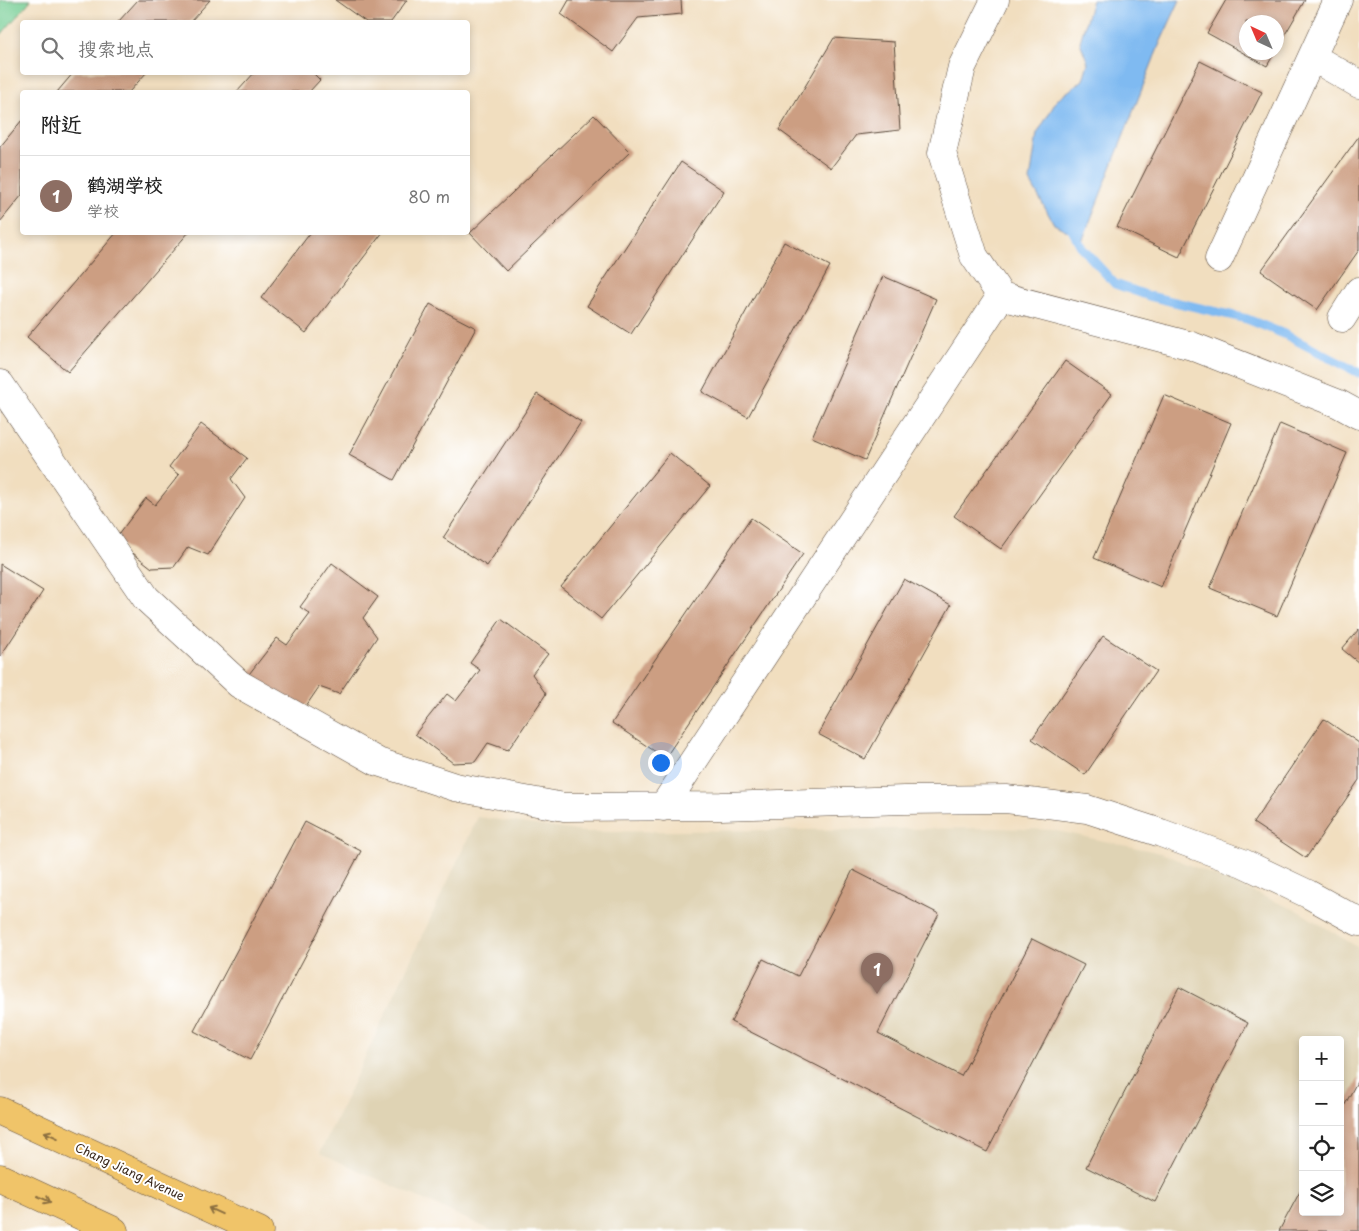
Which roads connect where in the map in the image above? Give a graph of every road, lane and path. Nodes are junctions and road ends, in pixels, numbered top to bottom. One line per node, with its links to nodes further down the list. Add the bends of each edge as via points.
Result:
1 (995, 0): 7 (street, via 962,67 942,153 974,256)
2 (1338, 0): 3 (street)
3 (1312, 57): 4 (street); 5 (street)
4 (1359, 84)
5 (1219, 259)
6 (1359, 291): 8 (street)
7 (1000, 296): 10 (street, via 1192,346 1339,404); 11 (street)
8 (1342, 318)
9 (0, 384): 11 (street, via 146,598 240,684 378,762 455,787 564,807)
10 (1359, 415)
11 (663, 807): 12 (street, via 1006,799 1087,809 1243,863)
12 (1359, 922)
13 (0, 1111): 16 (main road, Chang Jiang Avenue, one-way to 13)
14 (0, 1178): 15 (main road, one-way to 15)
15 (114, 1231)
16 (259, 1231)

